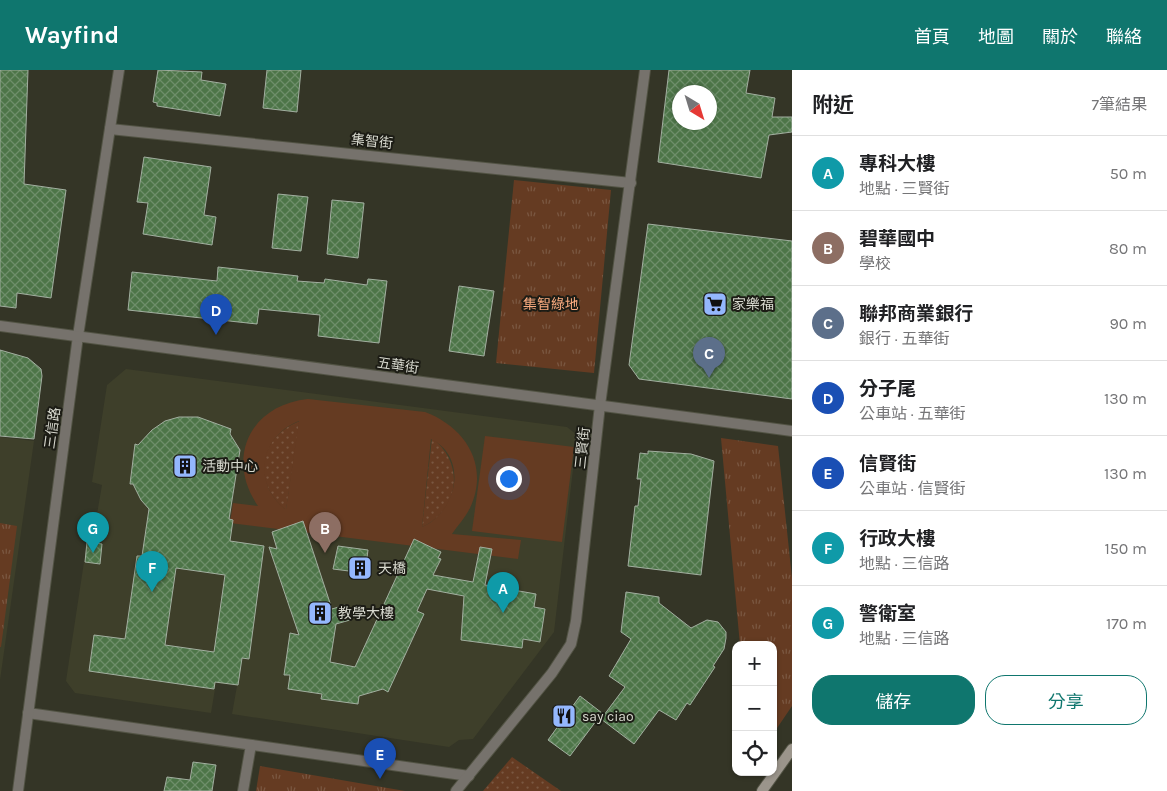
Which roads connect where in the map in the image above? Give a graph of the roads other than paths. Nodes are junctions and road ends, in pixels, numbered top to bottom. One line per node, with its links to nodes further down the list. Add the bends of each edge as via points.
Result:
1 (119, 70): 3 (street, 三信路)
2 (645, 70): 4 (street, 三賢街)
3 (110, 130): 4 (street, 集智街); 6 (street, 三信路)
4 (631, 183): 7 (street, 三賢街)
5 (0, 326): 6 (street, 五華街)
6 (78, 336): 7 (street, 五華街); 9 (street, 三信路)
7 (600, 405): 8 (street, 五華街); 12 (street, 三賢街, via 571,644)
8 (792, 431)
9 (28, 713): 10 (street); 13 (street, 三信路)
10 (251, 745): 12 (street); 14 (street)
11 (792, 749): 16 (main road)
12 (469, 776): 15 (street, 三賢街)
13 (18, 791)
14 (243, 791)
15 (456, 791)
16 (762, 791)

